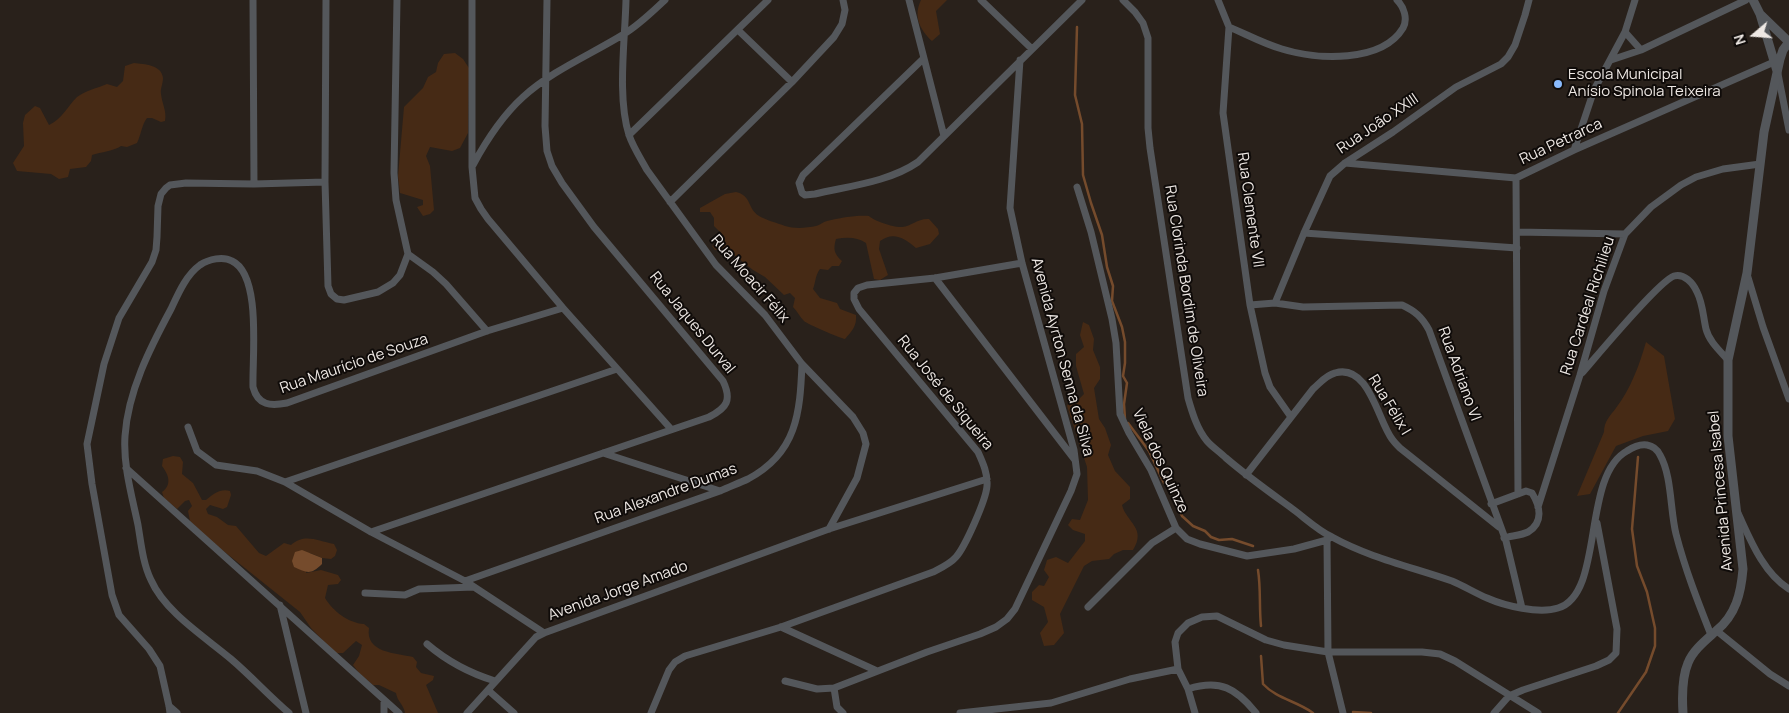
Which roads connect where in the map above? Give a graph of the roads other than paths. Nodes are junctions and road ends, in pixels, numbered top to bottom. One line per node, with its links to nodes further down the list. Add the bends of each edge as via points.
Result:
1 (253, 0): 44 (street)
2 (326, 0): 43 (street)
3 (397, 0): 51 (street, via 394,173 396,200)
4 (472, 0): 41 (street)
5 (548, 0): 33 (street, Rua Jaques Durval)
6 (626, 0): 24 (street, Rua Moacir Félix)
7 (665, 0): 24 (street)
8 (768, 0): 22 (street)
9 (843, 0): 34 (street, via 842,24 834,37)
10 (909, 0): 28 (street)
11 (981, 0): 26 (street)
12 (1082, 0): 26 (street)
13 (1123, 0): 70 (street, Rua Clorinda Bordim de Oliveira, via 1143,23 1148,38 1150,148 1188,398 1206,441)
14 (1218, 0): 21 (street, Rua Clemente VII)
15 (1397, 0): 21 (street, via 1405,13 1406,24 1399,35 1374,50 1350,55 1299,54)
16 (1528, 0): 39 (street, Rua João XXIII, via 1515,45 1501,64 1456,87)
17 (1635, 0): 23 (street)
18 (1746, 0): 27 (street)
19 (1753, 0): 20 (street)
20 (1763, 18): 25 (street); 31 (street)
21 (1229, 27): 56 (street, Rua Clemente VII, via 1223,113)
22 (738, 30): 34 (street); 36 (street)
23 (1625, 32): 27 (street); 30 (street)
24 (625, 34): 33 (street); 36 (street, Rua Moacir Félix, via 622,93)
25 (1789, 42): 31 (street)
26 (1032, 48): 29 (street)
27 (1641, 50): 30 (street)
28 (923, 59): 37 (street); 37 (street, via 803,175 799,183 802,193 815,194 892,176 918,162)
29 (1020, 60): 37 (street); 52 (street, Avenida Ayrton Senna da Silva, via 1010,208)
30 (1611, 60): 38 (street, via 1594,90)
31 (1777, 61): 32 (street); 38 (street, Rua Petrarca)
32 (1777, 71): 35 (street); 40 (street, Avenida Princesa Isabel)
33 (546, 79): 41 (street, via 522,97 504,118); 66 (street, Rua Jaques Durval, via 545,126 547,152 552,166 594,227 727,389 726,404 720,411)
34 (792, 82): 46 (street)
35 (1789, 130)
36 (629, 135): 46 (street, Rua Moacir Félix, via 647,170)
37 (944, 136)
38 (1574, 150): 42 (street, Rua Petrarca)
39 (1345, 163): 42 (street, Rua Petrarca); 48 (street, Rua João XXIII, via 1330,176)
40 (1760, 164): 49 (street, Rua Cardeal Richilieu, via 1717,170 1688,181 1651,207); 53 (street, Avenida Princesa Isabel)
41 (472, 167): 57 (street, via 475,198 481,209)
42 (1516, 178): 47 (street)
43 (325, 182): 44 (street); 51 (street, via 328,286 331,294 344,300 378,292 400,275)
44 (254, 184): 107 (street, via 186,183 170,185 161,194 156,250 114,331 87,444 112,595 119,615 160,666)
45 (1077, 187): 80 (street, Viela dos Quinze, via 1092,232 1112,319 1120,414 1151,470)
46 (670, 202): 60 (street, Rua Moacir Félix, via 716,265 765,315)
47 (1517, 232): 49 (street); 50 (street)
48 (1304, 233): 50 (street); 55 (street, Rua João XXIII)
49 (1625, 234): 62 (street, Rua Cardeal Richilieu, via 1604,291)
50 (1517, 248): 74 (street)
51 (408, 254): 58 (street, via 446,284)
52 (1022, 263): 54 (street, Rua José de Siqueira); 68 (street, Avenida Ayrton Senna da Silva)
53 (1747, 273): 59 (street, Avenida Princesa Isabel); 63 (street)
54 (935, 278): 68 (street); 71 (street, Rua José de Siqueira, via 867,285 858,288 854,299 978,452)
55 (1275, 303): 56 (street, Rua Adriano VI); 75 (street, Rua Adriano VI, via 1303,307 1402,305 1423,319)
56 (1250, 305): 64 (street, Rua Clemente VII, via 1264,373)
57 (563, 308): 58 (street, Rua Maurício de Souza); 61 (street)
58 (487, 331): 69 (street, Rua Maurício de Souza, via 287,403 266,404 254,393 253,387 250,285 234,261 212,260 191,274 147,355 128,417)
59 (1728, 360): 62 (street, via 1706,330 1696,290 1683,276 1675,276 1666,280); 77 (street, Avenida Princesa Isabel, via 1728,436)
60 (802, 364): 73 (street, Rua Alexandre Dumas, via 800,402 787,444 773,462 749,478); 81 (street, Rua Moacir Félix, via 853,417 866,444 857,478)
61 (617, 369): 66 (street); 72 (street)
62 (1580, 375): 76 (street, Rua Cardeal Richilieu)
63 (1789, 400)
64 (1291, 417): 70 (street, Rua Félix I); 79 (street, Rua Félix I, via 1325,378 1336,372 1357,377 1366,386 1391,438 1400,448)
65 (188, 427): 72 (street, Avenida Jorge Amado, via 197,451 216,465 257,471)
66 (671, 429): 67 (street, Rua Jaques Durval)
67 (602, 452): 73 (street); 82 (street, Rua Jaques Durval)
68 (1076, 462): 98 (street, Avenida Ayrton Senna da Silva, via 1077,474 1071,491 1014,609 1006,619 980,634)
69 (126, 468): 89 (street); 110 (street, Rua Maurício de Souza, via 150,580 162,599)
70 (1246, 475): 83 (street, Rua Clorinda Bordim de Oliveira)
71 (987, 479): 81 (street, Avenida Jorge Amado); 92 (street, Rua José de Siqueira, via 980,510 956,557 947,564)
72 (285, 482): 82 (street, Avenida Jorge Amado)
73 (720, 491): 85 (street, Rua Alexandre Dumas)
74 (1518, 494): 75 (street); 76 (street, via 1532,493)
75 (1492, 504): 79 (street, Rua Adriano VI)
76 (1538, 507): 84 (street, via 1540,516 1528,532)
77 (1737, 510): 86 (street, via 1756,551 1769,570); 94 (street, Avenida Princesa Isabel, via 1743,569 1741,586 1732,614)
78 (1596, 520): 91 (street, Rua Clorinda Bordim de Oliveira, via 1581,585 1570,602 1544,611); 94 (street, Rua Clorinda Bordim de Oliveira, via 1605,480 1621,454 1645,444 1656,448 1665,467 1676,533 1685,564); 105 (street, via 1617,629 1616,653 1596,666)
79 (1500, 527): 84 (street, Rua Adriano VI)
80 (1176, 528): 83 (street, Viela dos Quinze, via 1187,540 1247,556); 90 (street, via 1152,543)
81 (829, 529): 93 (street, Avenida Jorge Amado)
82 (371, 532): 85 (street, Avenida Jorge Amado)
83 (1329, 538): 91 (street, Rua Clorinda Bordim de Oliveira, via 1454,582 1489,599); 96 (street)
84 (1504, 538): 91 (street, Rua Adriano VI)
85 (465, 581): 87 (street, Avenida Jorge Amado)
86 (1788, 586)
87 (474, 587): 88 (street, via 419,589 405,595); 93 (street, Avenida Jorge Amado)
88 (365, 593)
89 (280, 605): 106 (street); 111 (street)
90 (1088, 607)
91 (1522, 608)
92 (781, 627): 98 (street); 116 (street, Rua José de Siqueira, via 699,651 675,662)
93 (544, 633): 99 (street, via 536,637)
94 (1714, 633): 101 (street); 108 (street, Avenida Princesa Isabel, via 1688,662 1684,676)
95 (428, 644): 99 (street, via 460,668)
96 (1328, 652): 97 (street, via 1266,640 1217,616 1202,617 1178,632 1175,651); 105 (street, via 1440,654); 121 (street)
97 (1178, 669): 103 (street); 118 (street, via 1130,679 1051,703)
98 (877, 671): 102 (street, Avenida Ayrton Senna da Silva)
99 (495, 681): 104 (street)
100 (785, 681): 102 (street, Avenida Ayrton Senna da Silva, via 817,689)
101 (1789, 686)
102 (834, 688): 117 (street, via 837,706)
103 (1188, 688): 119 (street); 120 (street, via 1203,684 1226,687 1238,694)
104 (488, 690): 114 (street); 115 (street)
105 (1509, 696): 122 (street); 123 (street)
106 (384, 700): 112 (street); 113 (street)
107 (170, 709): 109 (street)
108 (1684, 711)
109 (177, 713)
110 (289, 713)
111 (306, 713)
112 (384, 713)
113 (399, 713)
114 (467, 713)
115 (514, 713)
116 (651, 713)
117 (843, 713)
118 (960, 713)
119 (1195, 713)
120 (1256, 713)
121 (1343, 713)
122 (1494, 713)
123 (1538, 713)

